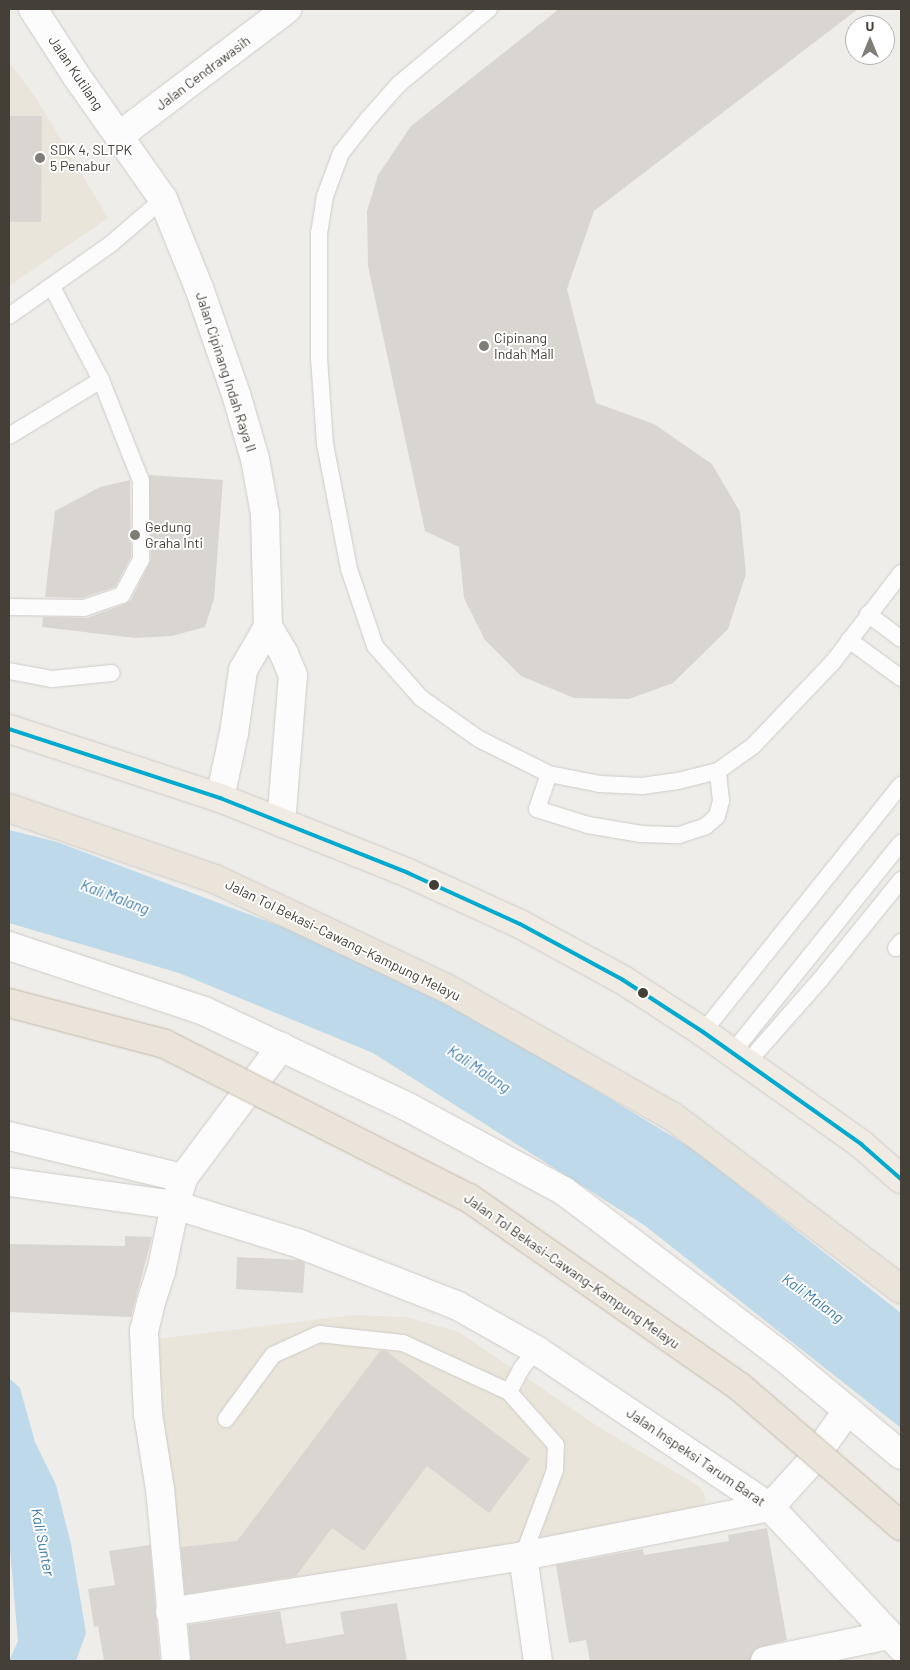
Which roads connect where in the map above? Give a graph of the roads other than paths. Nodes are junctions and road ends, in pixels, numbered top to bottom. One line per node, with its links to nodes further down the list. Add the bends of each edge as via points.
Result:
1 (33, 9): 4 (street, Jalan Kutilang)
2 (287, 9): 4 (street, Jalan Cendrawasih)
3 (489, 9): 21 (lane, via 399,84 341,153 324,196 319,233 319,358 325,444 349,569 375,646 421,698 479,739)
4 (119, 136): 5 (street, Jalan Cipinang Indah Raya II)
5 (163, 200): 6 (lane); 13 (street, Jalan Cipinang Indah Raya II, via 199,288 255,459 265,514)
6 (52, 287): 7 (lane); 8 (lane)
7 (9, 316)
8 (101, 380): 9 (lane); 11 (lane, via 141,481 141,560 122,595 84,608)
9 (9, 436)
10 (901, 574): 12 (lane)
11 (9, 607)
12 (868, 614): 14 (lane); 15 (lane)
13 (268, 627): 23 (street, via 243,670); 25 (street, Jalan Cipinang Indah Raya II, via 293,675)
14 (901, 639)
15 (849, 640): 18 (lane); 20 (lane, via 833,662 753,746)
16 (9, 671): 17 (lane, via 52,679)
17 (112, 673)
18 (901, 678)
19 (9, 729): 23 (main road)
20 (718, 771): 21 (lane, via 642,786 600,784); 21 (lane, via 721,801 716,816 706,826 679,835 641,834 588,825 537,809)
21 (549, 774)
22 (901, 785): 30 (lane)
23 (220, 798): 25 (main road)
24 (9, 808): 38 (highway, Jalan Tol Bekasi–Cawang–Kampung Melayu, via 215,879 448,989 672,1116)
25 (281, 824): 30 (main road, via 408,873 520,924 623,980)
26 (901, 843): 32 (lane)
27 (901, 880): 32 (lane, via 820,980)
28 (9, 946): 31 (street, via 204,1011)
29 (9, 1003): 45 (highway, Jalan Tol Bekasi–Cawang–Kampung Melayu, bridge, via 165,1044 469,1198 740,1387)
30 (703, 1032): 32 (main road)
31 (281, 1048): 34 (street); 41 (street, via 406,1106 564,1191)
32 (740, 1058): 35 (main road, via 861,1144)
33 (9, 1136): 34 (street)
34 (183, 1178): 37 (street)
35 (901, 1179)
36 (9, 1182): 37 (street, Jalan Inspeksi Tarum Barat)
37 (174, 1205): 39 (street, Jalan Inspeksi Tarum Barat, via 300,1244 458,1306); 47 (street, via 162,1272 144,1331 148,1414 160,1489)
38 (901, 1289)
39 (536, 1350): 40 (lane); 44 (street, Jalan Inspeksi Tarum Barat)
40 (509, 1392): 42 (lane, via 403,1342 319,1334 273,1355); 46 (lane, via 556,1445 555,1470)
41 (848, 1410): 43 (street); 44 (street, Jalan Inspeksi Tarum Barat, via 810,1464)
42 (226, 1419)
43 (901, 1455)
44 (770, 1507): 46 (street); 48 (street)
45 (901, 1526)
46 (523, 1556): 47 (street); 50 (street)
47 (170, 1612): 49 (street)
48 (895, 1641): 51 (street)
49 (176, 1661)
50 (538, 1661)
51 (765, 1661)

